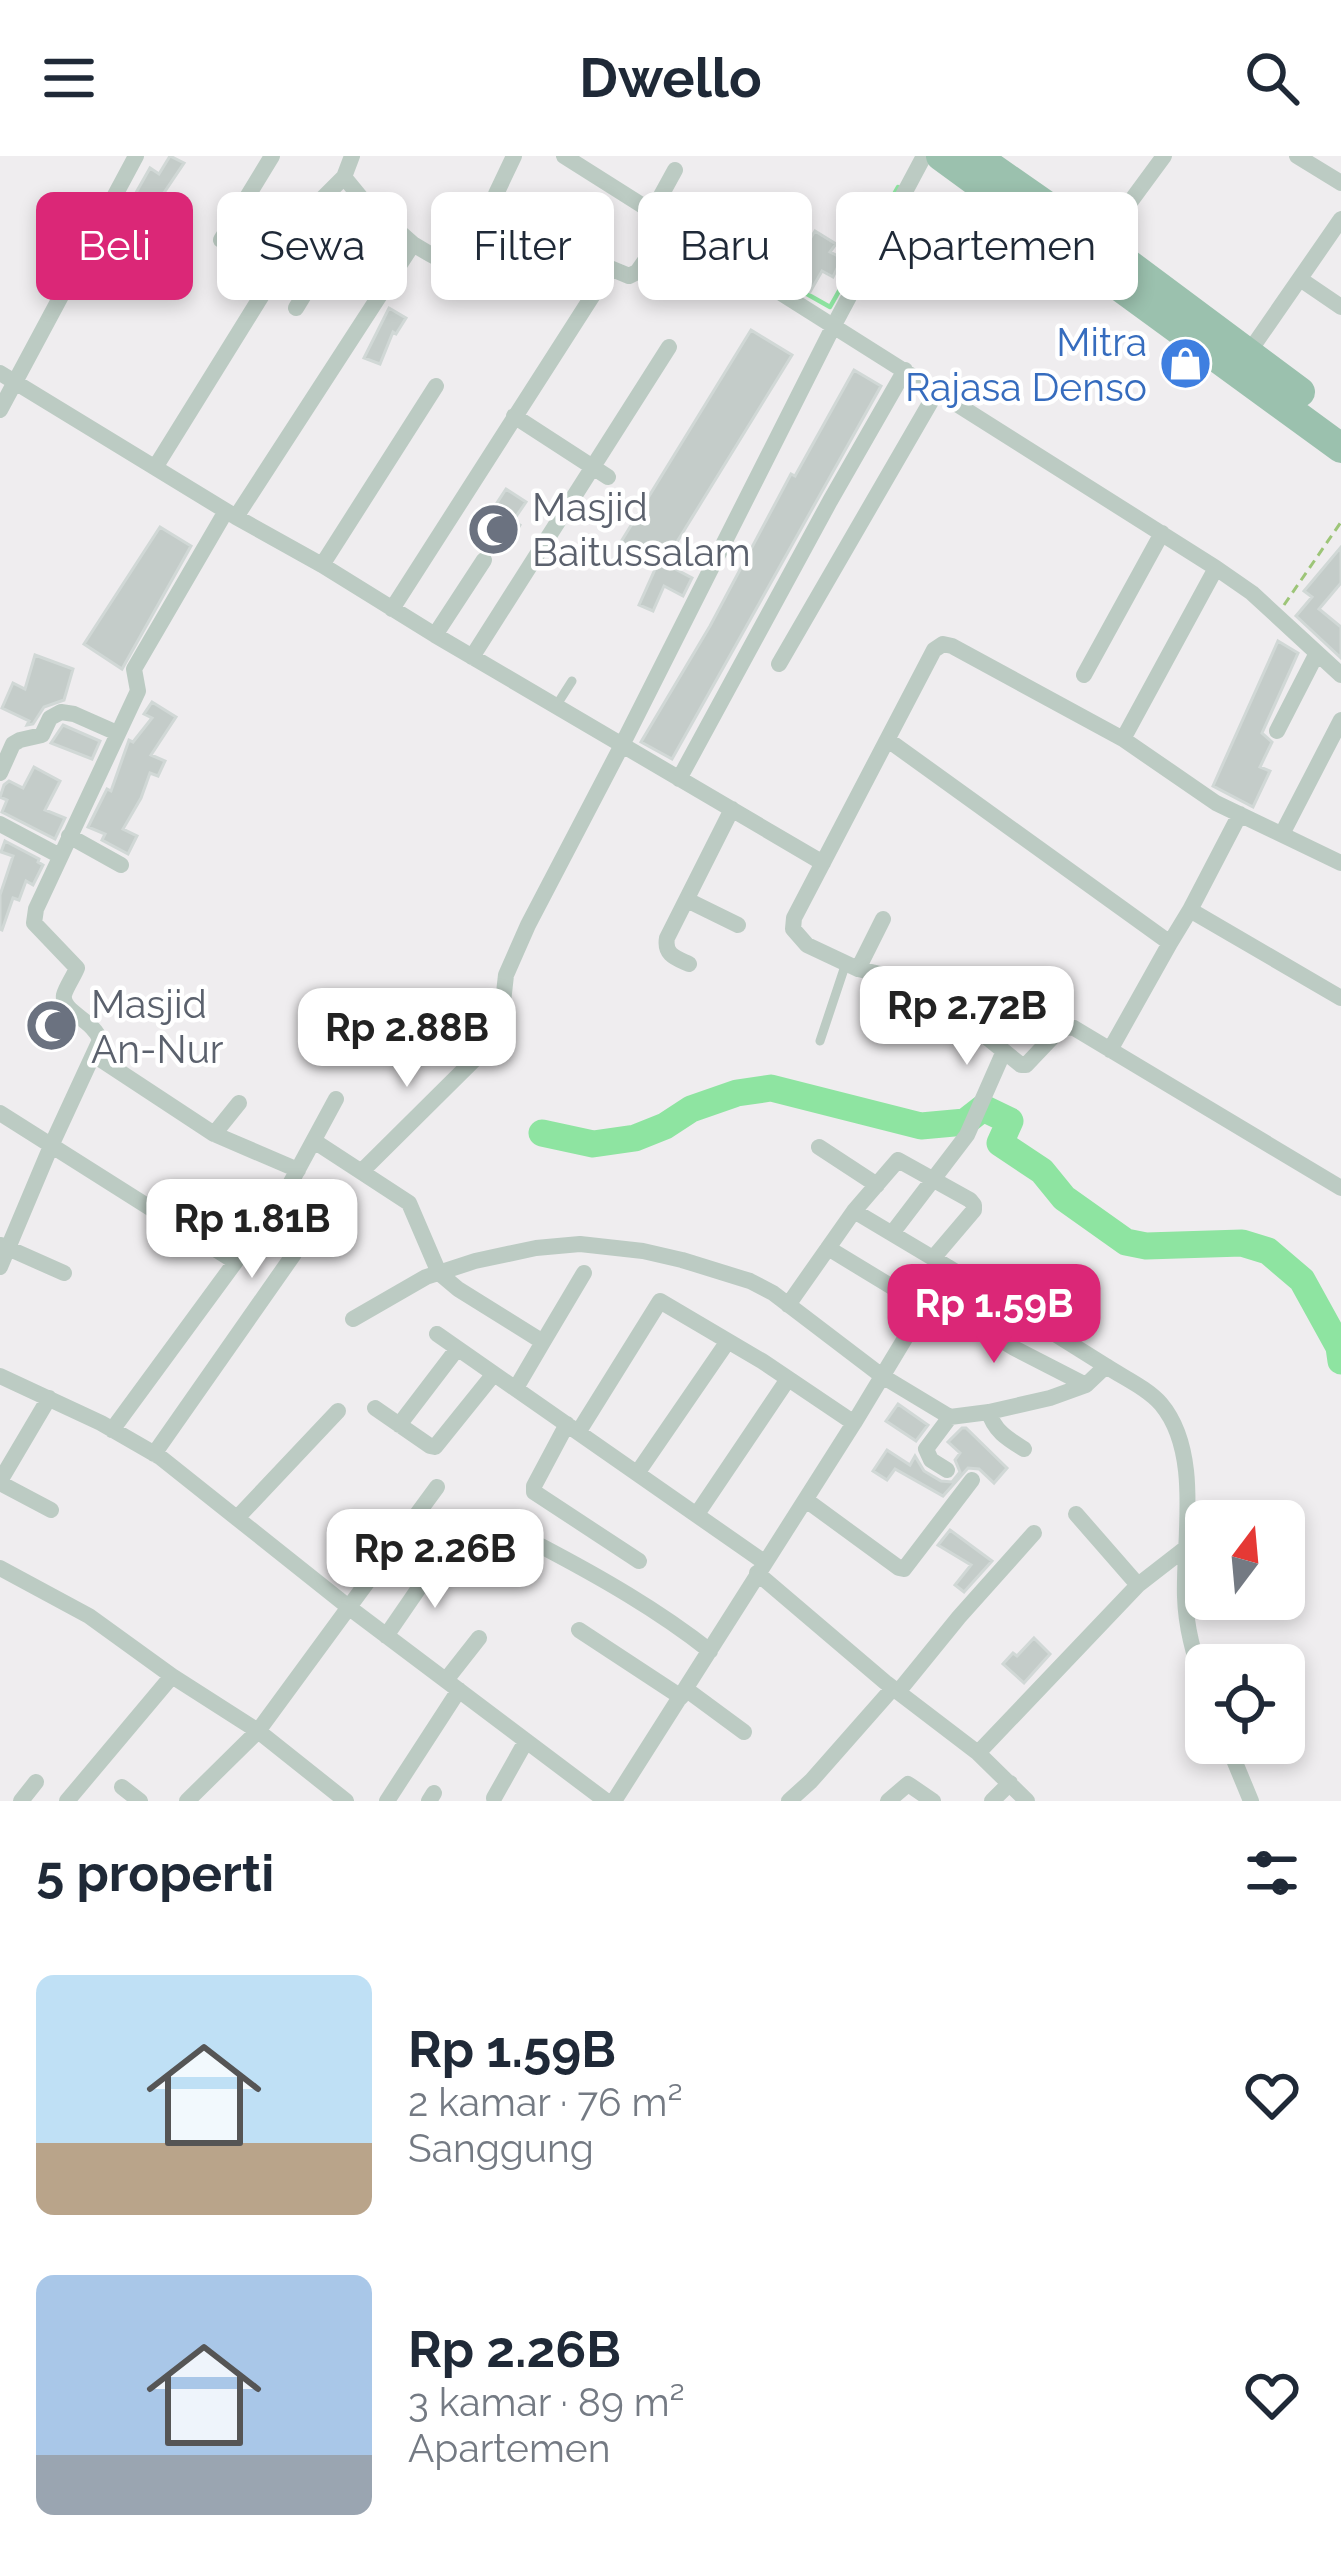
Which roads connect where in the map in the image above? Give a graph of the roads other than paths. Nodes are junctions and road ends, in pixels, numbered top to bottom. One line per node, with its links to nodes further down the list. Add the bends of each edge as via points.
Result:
1 (136, 156): 36 (street)
2 (272, 156): 14 (street)
3 (352, 156): 12 (street)
4 (514, 156): 16 (street)
5 (924, 156): 32 (street)
6 (940, 156): 42 (highway)
7 (975, 156): 18 (highway)
8 (1163, 156): 19 (street)
9 (1297, 156): 13 (street)
10 (572, 158): 20 (street)
11 (675, 170): 17 (street)
12 (344, 177): 15 (street); 43 (street)
13 (1341, 183)
14 (250, 192)
15 (356, 192)
16 (497, 192)
17 (663, 192)
18 (1027, 192)
19 (1137, 192)
20 (638, 198)
21 (1341, 219): 26 (street)
22 (407, 239): 23 (street)
23 (413, 244): 24 (street); 46 (street)
24 (431, 254)
25 (1138, 271): 34 (highway)
26 (1300, 279): 30 (street); 34 (street)
27 (301, 300): 31 (street)
28 (589, 300): 40 (street)
29 (794, 300): 32 (street)
30 (1341, 307)
31 (296, 308)
32 (834, 325): 35 (street); 65 (street)
33 (669, 347): 44 (street)
34 (1249, 352): 41 (highway)
35 (905, 370): 38 (street); 67 (street)
36 (8, 377): 39 (street); 43 (street)
37 (436, 386): 49 (street)
38 (937, 391): 47 (street); 55 (street)
39 (0, 410)
40 (514, 416): 44 (street); 51 (street)
41 (1341, 424)
42 (1341, 448)
43 (156, 466): 46 (street)
44 (592, 466): 45 (street); 54 (street)
45 (608, 477)
46 (231, 514): 49 (street); 62 (street, via 134,669 139,689)
47 (1162, 533): 50 (street); 56 (street)
48 (484, 560): 52 (street)
49 (322, 565): 51 (street)
50 (1216, 568): 53 (street); 63 (street)
51 (392, 609): 52 (street)
52 (435, 635): 54 (street)
53 (1317, 653): 57 (street); 61 (street)
54 (472, 656): 59 (street)
55 (778, 664)
56 (1084, 675)
57 (1341, 675)
58 (572, 681): 59 (lane)
59 (556, 706): 65 (street)
60 (1341, 720): 71 (street)
61 (1277, 731)
62 (117, 733): 66 (street, via 65,710 42,735 13,744); 72 (street)
63 (1124, 739): 64 (street, via 943,644); 69 (street)
64 (888, 740): 75 (street); 81 (street)
65 (622, 745): 67 (street); 97 (street, via 510,962 491,1043)
66 (0, 773)
67 (680, 778): 68 (street)
68 (732, 809): 75 (street); 77 (street)
69 (1240, 814): 71 (street); 78 (street)
70 (0, 824): 73 (street)
71 (1282, 835): 74 (street)
72 (68, 836): 73 (street); 76 (street)
73 (60, 856): 88 (street, via 34,919 75,964 64,1003 99,1033)
74 (1341, 862)
75 (823, 863): 83 (street, via 793,929 807,945)
76 (121, 865)
77 (687, 900): 80 (street); 82 (street, via 665,946)
78 (1190, 910): 81 (street); 84 (street)
79 (883, 919): 83 (street)
80 (738, 925)
81 (1171, 943): 86 (street)
82 (689, 964)
83 (852, 966): 85 (lane); 87 (street, via 920,983)
84 (1341, 998)
85 (820, 1041)
86 (1110, 1050): 87 (street, via 1065,1026 1025,1065); 100 (street)
87 (1004, 1051): 98 (street, via 967,1135)
88 (94, 1054): 92 (street); 94 (street)
89 (335, 1099): 93 (street)
90 (238, 1103): 92 (street)
91 (0, 1113): 94 (street)
92 (214, 1134): 96 (street)
93 (314, 1141): 96 (street); 97 (street)
94 (51, 1146): 103 (street); 106 (street)
95 (819, 1147): 99 (street)
96 (298, 1170): 106 (street)
97 (362, 1171): 110 (street, via 409,1203)
98 (933, 1178): 99 (street, via 898,1160); 102 (street); 107 (street, via 974,1205)
99 (877, 1185): 101 (street)
100 (1341, 1188)
101 (854, 1210): 102 (street); 104 (street)
102 (893, 1232): 107 (street)
103 (4, 1246): 108 (street); 109 (street)
104 (828, 1247): 112 (street); 113 (street)
105 (295, 1254): 136 (street)
106 (234, 1261): 134 (street)
107 (941, 1262): 112 (street); 119 (street)
108 (0, 1267)
109 (64, 1273)
110 (440, 1273): 113 (street, via 580,1244 709,1266); 114 (street); 117 (street)
111 (584, 1273): 117 (street)
112 (927, 1302): 122 (street); 124 (street)
113 (788, 1305): 122 (street)
114 (353, 1319)
115 (437, 1334): 118 (street)
116 (728, 1340): 123 (street); 133 (street, via 659,1301); 138 (street)
117 (543, 1342): 125 (street)
118 (457, 1349): 120 (street); 132 (street)
119 (1106, 1366): 124 (street); 143 (street, via 1158,1400 1174,1427)
120 (493, 1375): 125 (street); 132 (street, via 435,1447)
121 (0, 1376): 126 (street)
122 (882, 1376): 130 (street); 131 (street)
123 (788, 1379): 131 (street); 146 (street)
124 (1086, 1385): 129 (street)
125 (516, 1388): 133 (street)
126 (49, 1398): 134 (street); 140 (street)
127 (375, 1408): 132 (street)
128 (338, 1411): 148 (street)
129 (989, 1412): 130 (street); 135 (street, via 992,1424)
130 (950, 1417): 137 (street, via 926,1449)
131 (854, 1423): 142 (street)
132 (399, 1425)
133 (573, 1428): 138 (street); 154 (street, via 534,1492)
134 (112, 1430): 136 (street)
135 (1024, 1449)
136 (161, 1459): 148 (street)
137 (947, 1470)
138 (638, 1472): 146 (street)
139 (972, 1480): 142 (street, via 904,1569)
140 (0, 1482): 144 (street)
141 (437, 1487): 145 (street)
142 (806, 1500): 156 (street)
143 (1189, 1500)
144 (51, 1510)
145 (419, 1514): 149 (lane); 158 (street)
146 (697, 1514): 156 (street)
147 (1076, 1514): 157 (street)
148 (237, 1519): 158 (street)
149 (438, 1526)
150 (1034, 1533): 165 (street)
151 (541, 1546): 162 (street)
152 (1185, 1549): 157 (street)
153 (441, 1556): 160 (street)
154 (640, 1561)
155 (0, 1568): 163 (street, via 72,1605)
156 (760, 1568): 162 (street); 165 (street)
157 (1138, 1585): 170 (street)
158 (351, 1609): 160 (street); 167 (street)
159 (579, 1630): 166 (street)
160 (386, 1636): 164 (street)
161 (479, 1638): 164 (street)
162 (710, 1651): 166 (street)
163 (172, 1676): 167 (street); 178 (street)
164 (453, 1685): 169 (street); 181 (street)
165 (896, 1690): 170 (street); 183 (street)
166 (684, 1694): 168 (street); 182 (street)
167 (258, 1731): 176 (street); 180 (street)
168 (744, 1732)
169 (526, 1741): 175 (street); 182 (street)
170 (978, 1753): 173 (street)
171 (1236, 1764): 188 (street)
172 (36, 1782): 177 (street)
173 (1010, 1783): 186 (street); 187 (street)
174 (122, 1787): 179 (street)
175 (494, 1798)
176 (342, 1799)
177 (21, 1801)
178 (67, 1801)
179 (140, 1801)
180 (188, 1801)
181 (387, 1801)
182 (610, 1801)
183 (789, 1801)
184 (888, 1801): 185 (street, via 908,1784)
185 (933, 1801)
186 (992, 1801)
187 (1027, 1801)
188 (1251, 1801)

